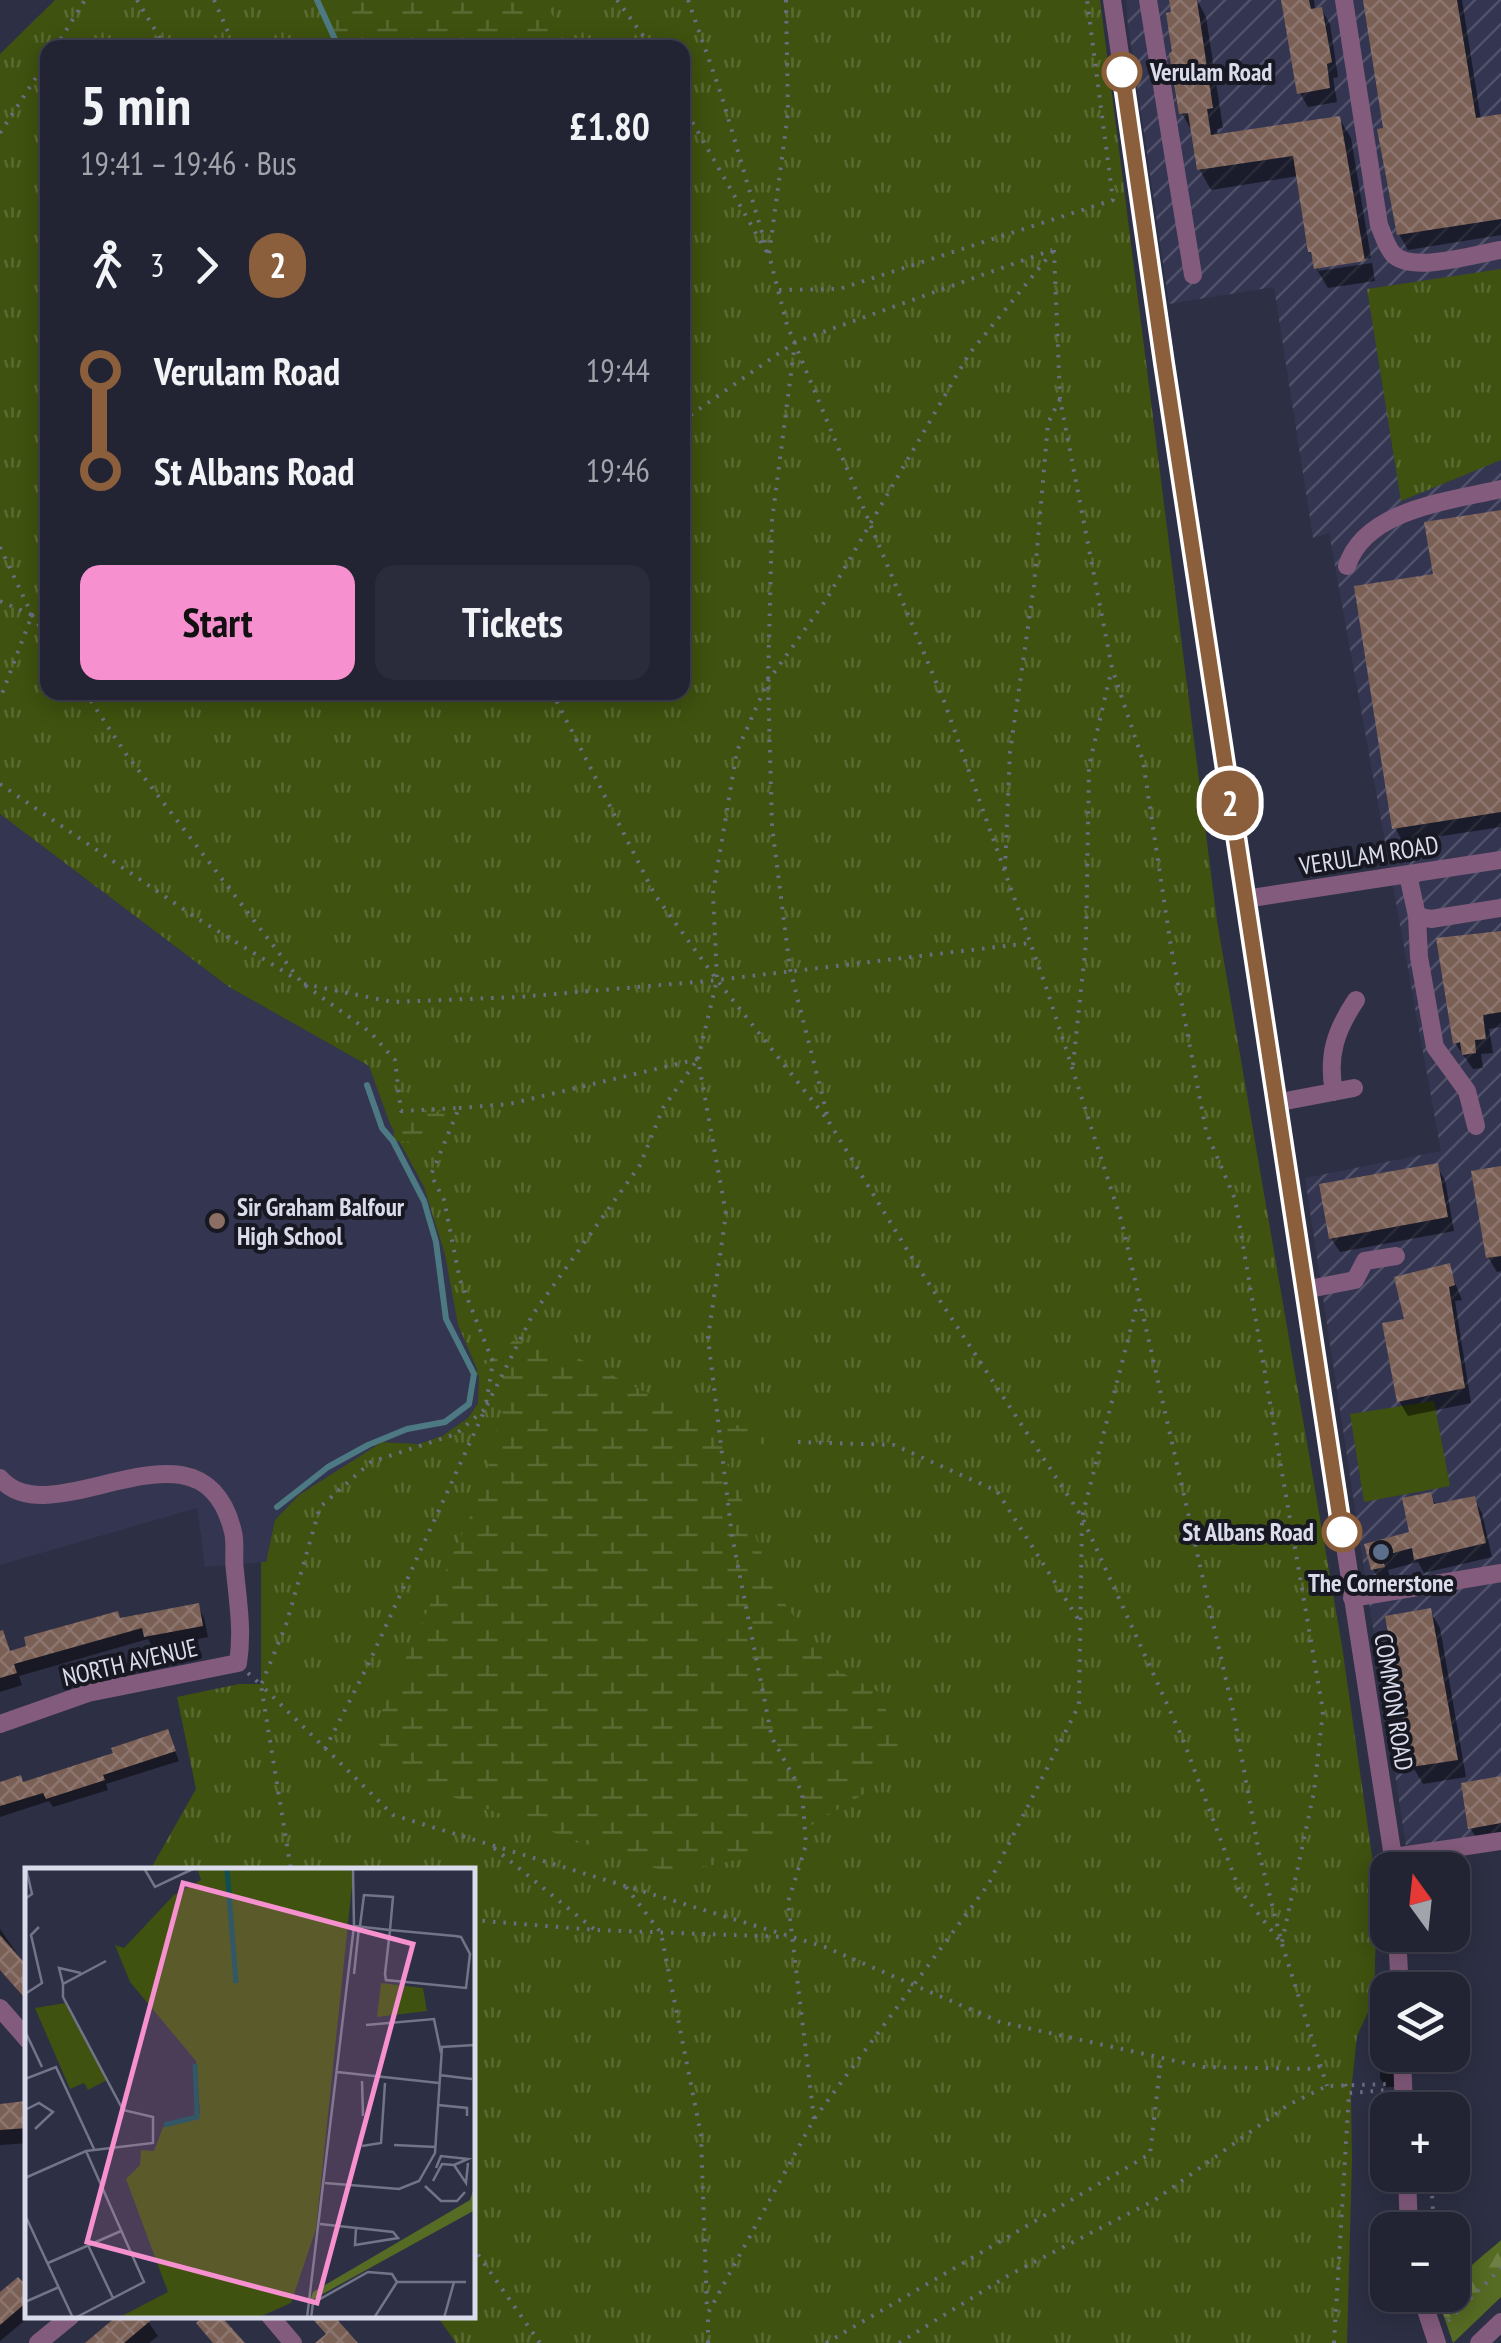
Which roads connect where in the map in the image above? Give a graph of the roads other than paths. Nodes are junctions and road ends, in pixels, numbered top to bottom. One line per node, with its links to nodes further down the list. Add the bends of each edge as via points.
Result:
1 (1112, 0): 10 (street, COMMON ROAD)
2 (1148, 0): 5 (street)
3 (1344, 0): 4 (street, via 1388,248 1415,264)
4 (1501, 250)
5 (1192, 275)
6 (1501, 489): 7 (street, via 1402,515 1364,535)
7 (1347, 566)
8 (1501, 860): 9 (street, VERULAM ROAD)
9 (1408, 875): 10 (street, VERULAM ROAD); 12 (street)
10 (1244, 899): 16 (street, COMMON ROAD)
11 (1501, 908): 12 (street)
12 (1417, 916): 17 (street, via 1436,1047 1466,1092)
13 (1356, 1000): 15 (street, via 1330,1067)
14 (1354, 1088): 15 (street)
15 (1334, 1092): 16 (street)
16 (1276, 1103): 19 (street, COMMON ROAD)
17 (1476, 1126)
18 (1396, 1256): 19 (street, via 1365,1261 1354,1280)
19 (1304, 1290): 22 (street, COMMON ROAD)
20 (0, 1478): 23 (street, NORTH AVENUE, via 34,1497 163,1473 197,1478 220,1501 234,1533 242,1635 238,1663 88,1693)
21 (1501, 1573): 22 (street, via 1474,1587)
22 (1352, 1598): 25 (street, COMMON ROAD)
23 (0, 1724)
24 (1501, 1841): 26 (street)
25 (1392, 1852)
26 (1450, 1852)
27 (0, 2008): 28 (street)
28 (25, 2037)
29 (1427, 2312): 35 (street)
30 (69, 2318): 33 (street)
31 (272, 2318): 34 (street)
32 (1501, 2322): 36 (street)
33 (38, 2343)
34 (293, 2343)
35 (1438, 2343)
36 (1480, 2343)

